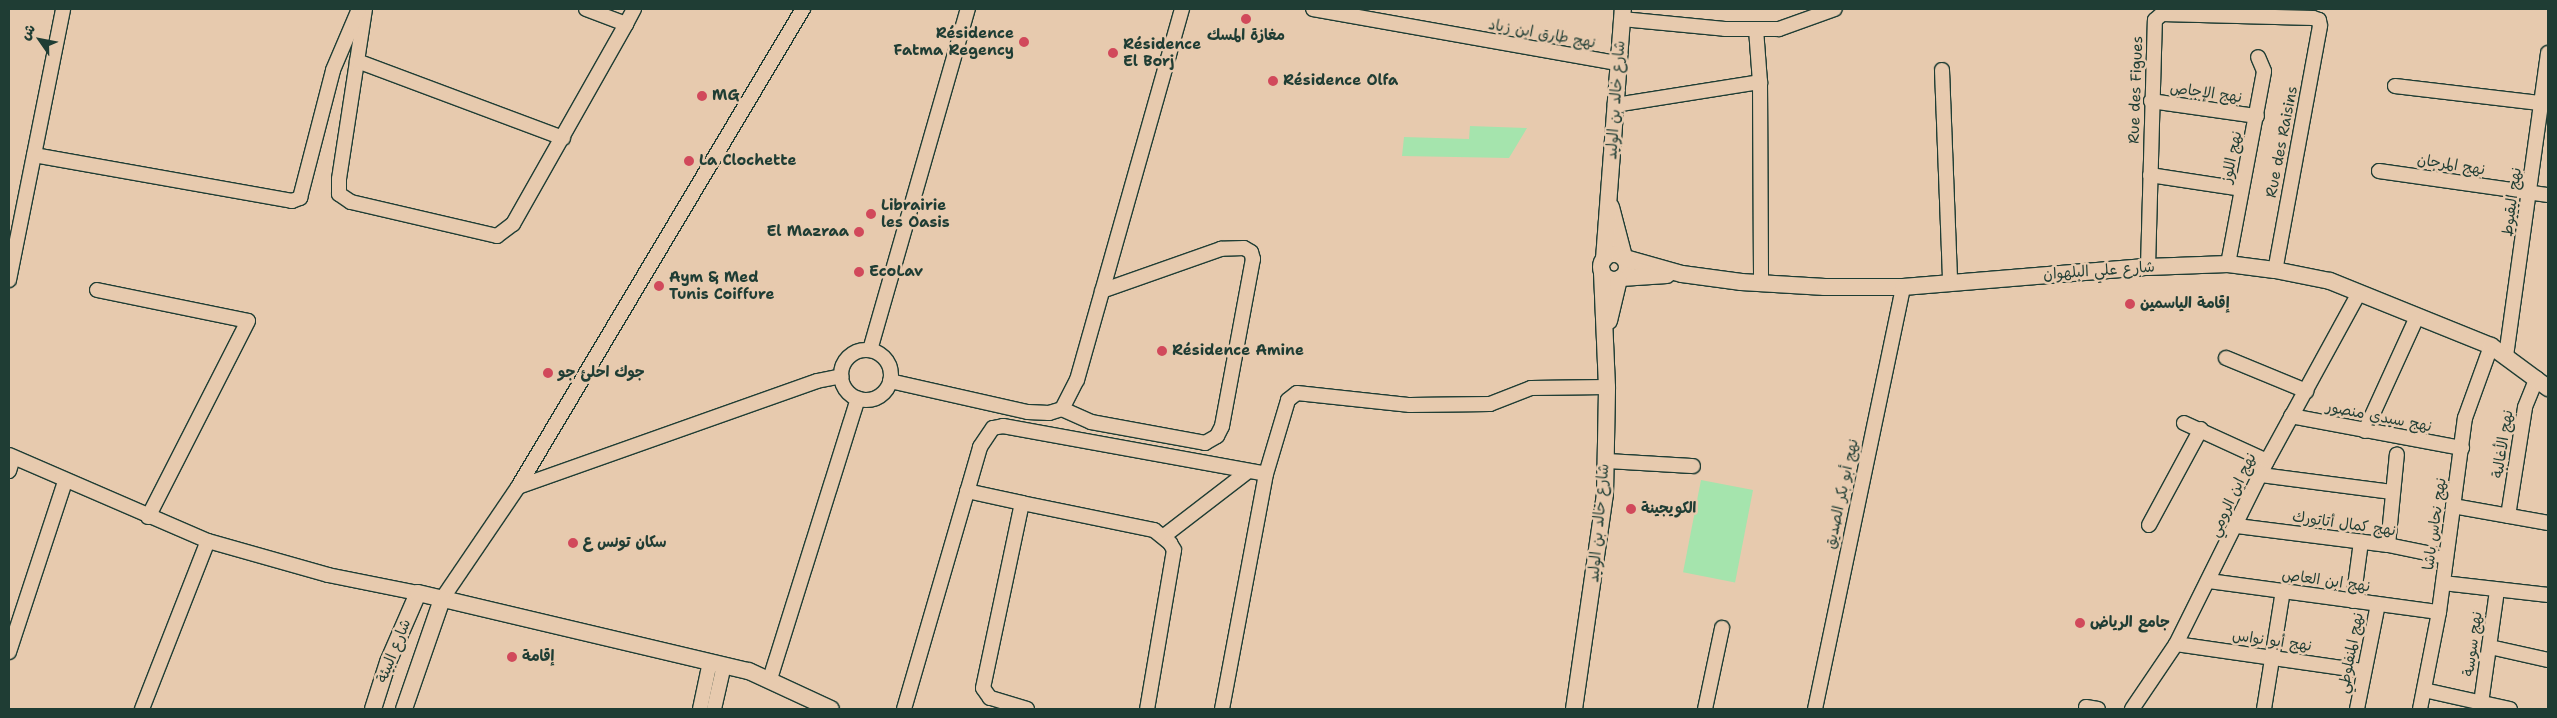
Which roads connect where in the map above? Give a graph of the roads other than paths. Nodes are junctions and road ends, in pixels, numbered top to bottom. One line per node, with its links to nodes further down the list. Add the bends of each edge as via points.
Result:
1 (63, 9): 27 (street)
2 (359, 9): 27 (street, via 333,70 300,198 292,201)
3 (365, 9): 17 (street)
4 (586, 9): 13 (street)
5 (634, 9): 13 (street)
6 (803, 9): 75 (street)
7 (968, 9): 51 (street)
8 (1182, 9): 46 (street)
9 (1314, 9): 18 (street, نهج طارق ابن زياد)
10 (1835, 9): 14 (street, via 1779,29)
11 (1622, 14): 14 (street, via 1724,29); 18 (street, شارع خالد بن الوليد)
12 (2318, 20): 22 (street, Rue des Figues, via 2162,14 2155,20); 38 (street, Rue des Raisins, via 2320,26)
13 (626, 24): 26 (street)
14 (1756, 29): 20 (street)
15 (2548, 53): 23 (street, نهج اليقبوط)
16 (2258, 57): 25 (street, نهج اللوز, via 2264,71)
17 (357, 61): 26 (street); 26 (street, via 339,179 339,194 351,202 497,236 513,224)
18 (1617, 63): 24 (street, شارع خالد بن الوليد)
19 (1942, 70): 42 (street)
20 (1760, 82): 24 (street); 43 (street)
21 (2395, 86): 23 (street)
22 (2151, 101): 25 (street, نهج الإجاص); 29 (street, Rue des Figues)
23 (2545, 103): 32 (street, نهج اليقبوط)
24 (1615, 104): 31 (street, شارع خالد بن الوليد)
25 (2257, 116): 30 (street, نهج اللوز)
26 (563, 138)
27 (34, 155): 41 (street)
28 (2379, 171): 32 (street, نهج المرجان)
29 (2150, 175): 30 (street); 37 (street, Rue des Figues)
30 (2241, 189): 35 (street, نهج اللوز)
31 (1609, 192): 34 (street, شارع خالد بن الوليد); 36 (street, شارع خالد بن الوليد)
32 (2530, 193): 33 (street, نهج المرجان); 52 (street, نهج اليقبوط)
33 (2548, 195)
34 (1624, 258): 36 (street, via 1613,253); 39 (street, شارع علي البلهوان); 40 (street, via 1627,271)
35 (2228, 264): 37 (street, شارع علي البلهوان); 38 (street, شارع علي البلهوان)
36 (1603, 265): 40 (street, via 1609,279); 49 (street, شارع خالد بن الوليد)
37 (2148, 267): 42 (street, شارع علي البلهوان)
38 (2275, 270): 47 (street, شارع علي البلهوان, via 2330,281)
39 (1682, 274): 40 (street); 43 (street, شارع علي البلهوان)
40 (1620, 278): 49 (street, شارع خالد بن الوليد)
41 (9, 280)
42 (1950, 283): 44 (street, شارع علي البلهوان)
43 (1761, 284): 44 (street, شارع علي البلهوان)
44 (1903, 287): 123 (street, نهج أبو بكر الصديق)
45 (97, 290): 81 (street, via 248,322)
46 (1102, 291): 60 (street, via 1077,380); 60 (street, via 1221,250 1234,247 1251,252 1253,258 1222,426 1217,436 1205,443 1090,422)
47 (2359, 293): 48 (street, شارع علي البلهوان); 58 (street, نهج ابن الرومي)
48 (2417, 317): 50 (street, شارع علي البلهوان); 64 (street)
49 (1606, 335): 57 (street, شارع خالد بن الوليد)
50 (2490, 346): 52 (street, شارع علي البلهوان); 65 (street, نهج نحاس باشا, via 2464,418)
51 (870, 350): 54 (street, via 850,356); 55 (street, via 885,358 891,373)
52 (2506, 356): 56 (street, شارع علي البلهوان)
53 (2226, 358): 58 (street)
54 (842, 376): 59 (street, via 846,390); 75 (street, via 818,380)
55 (890, 381): 59 (street, via 874,398); 60 (street, via 1028,412)
56 (2542, 383): 80 (street, نهج الأغالبة, via 2525,407)
57 (1607, 387): 69 (street, شارع خالد بن الوليد); 72 (street, via 1531,388 1490,404 1410,405 1297,393 1288,400)
58 (2306, 390): 61 (street, نهج ابن الرومي)
59 (858, 398): 108 (street)
60 (1062, 410)
61 (2291, 416): 64 (street, نهج سيدي منصور); 67 (street, نهج ابن الرومي)
62 (2184, 423): 63 (street)
63 (2201, 429): 67 (street); 83 (street)
64 (2365, 431): 65 (street, نهج سيدي منصور)
65 (2462, 448): 79 (street, نهج نحاس باشا)
66 (2397, 454): 77 (street)
67 (2267, 460): 73 (street, نهج ابن الرومي)
68 (10, 461): 74 (street)
69 (1606, 461): 70 (street); 121 (street, شارع خالد بن الوليد, via 1598,556)
70 (1693, 466)
71 (1247, 472): 72 (street); 76 (street, via 1003,426 993,428 985,437); 85 (street)
72 (1266, 474): 120 (street)
73 (2261, 475): 77 (street); 84 (street, نهج ابن الرومي)
74 (65, 482): 81 (street); 103 (street)
75 (518, 487): 96 (street)
76 (967, 491): 78 (street); 117 (street)
77 (2392, 492): 88 (street)
78 (1022, 503): 85 (street, via 1154,530); 118 (street, via 983,688 990,698)
79 (2453, 506): 80 (street); 89 (street, نهج نحاس باشا)
80 (2508, 516): 82 (street)
81 (148, 518): 86 (street)
82 (2548, 523)
83 (2148, 525)
84 (2237, 526): 87 (street, نهج كمال أتاتورك); 90 (street, نهج ابن الرومي)
85 (1164, 536): 119 (street, via 1174,550)
86 (208, 541): 94 (street, via 328,575); 112 (street)
87 (2361, 542): 88 (street, نهج كمال أتاتورك); 97 (street)
88 (2388, 545): 89 (street, نهج كمال أتاتورك)
89 (2446, 557): 91 (street, نهج نحاس باشا)
90 (2209, 581): 93 (street, نهج ابن العاص); 101 (street, نهج ابن الرومي)
91 (2443, 583): 92 (street); 99 (street, نهج نحاس باشا)
92 (2497, 590): 95 (street); 102 (street, نهج سوسة)
93 (2283, 591): 97 (street, نهج ابن العاص); 104 (street)
94 (418, 594): 96 (street); 111 (street, شارع البيئة)
95 (2548, 595)
96 (442, 598): 106 (street); 113 (street, شارع البيئة)
97 (2354, 601): 98 (street, نهج ابن العاص)
98 (2378, 604): 99 (street, نهج ابن العاص); 107 (street, نهج المنفلوطي)
99 (2439, 612): 109 (street, نهج نحاس باشا)
100 (1722, 628): 122 (street)
101 (2176, 644): 104 (street, نهج أبو نواس); 124 (street, نهج ابن الرومي)
102 (2490, 647): 105 (street); 110 (street, نهج سوسة)
103 (9, 652)
104 (2274, 658): 107 (street, نهج أبو نواس); 125 (street)
105 (2548, 660)
106 (717, 663): 108 (street); 114 (street); 115 (street)
107 (2364, 671): 126 (street, نهج المنفلوطي)
108 (770, 679): 116 (street)
109 (2424, 690): 110 (street); 127 (street, نهج نحاس باشا)
110 (2482, 703): 128 (street)
111 (371, 707)
112 (142, 709)
113 (404, 709)
114 (700, 709)
115 (714, 709)
116 (830, 709)
117 (904, 709)
118 (1027, 709)
119 (1147, 709)
120 (1222, 709)
121 (1574, 709)
122 (1705, 709)
123 (1815, 709)
124 (2132, 709)
125 (2264, 709)
126 (2356, 709)
127 (2420, 709)
128 (2510, 709)

